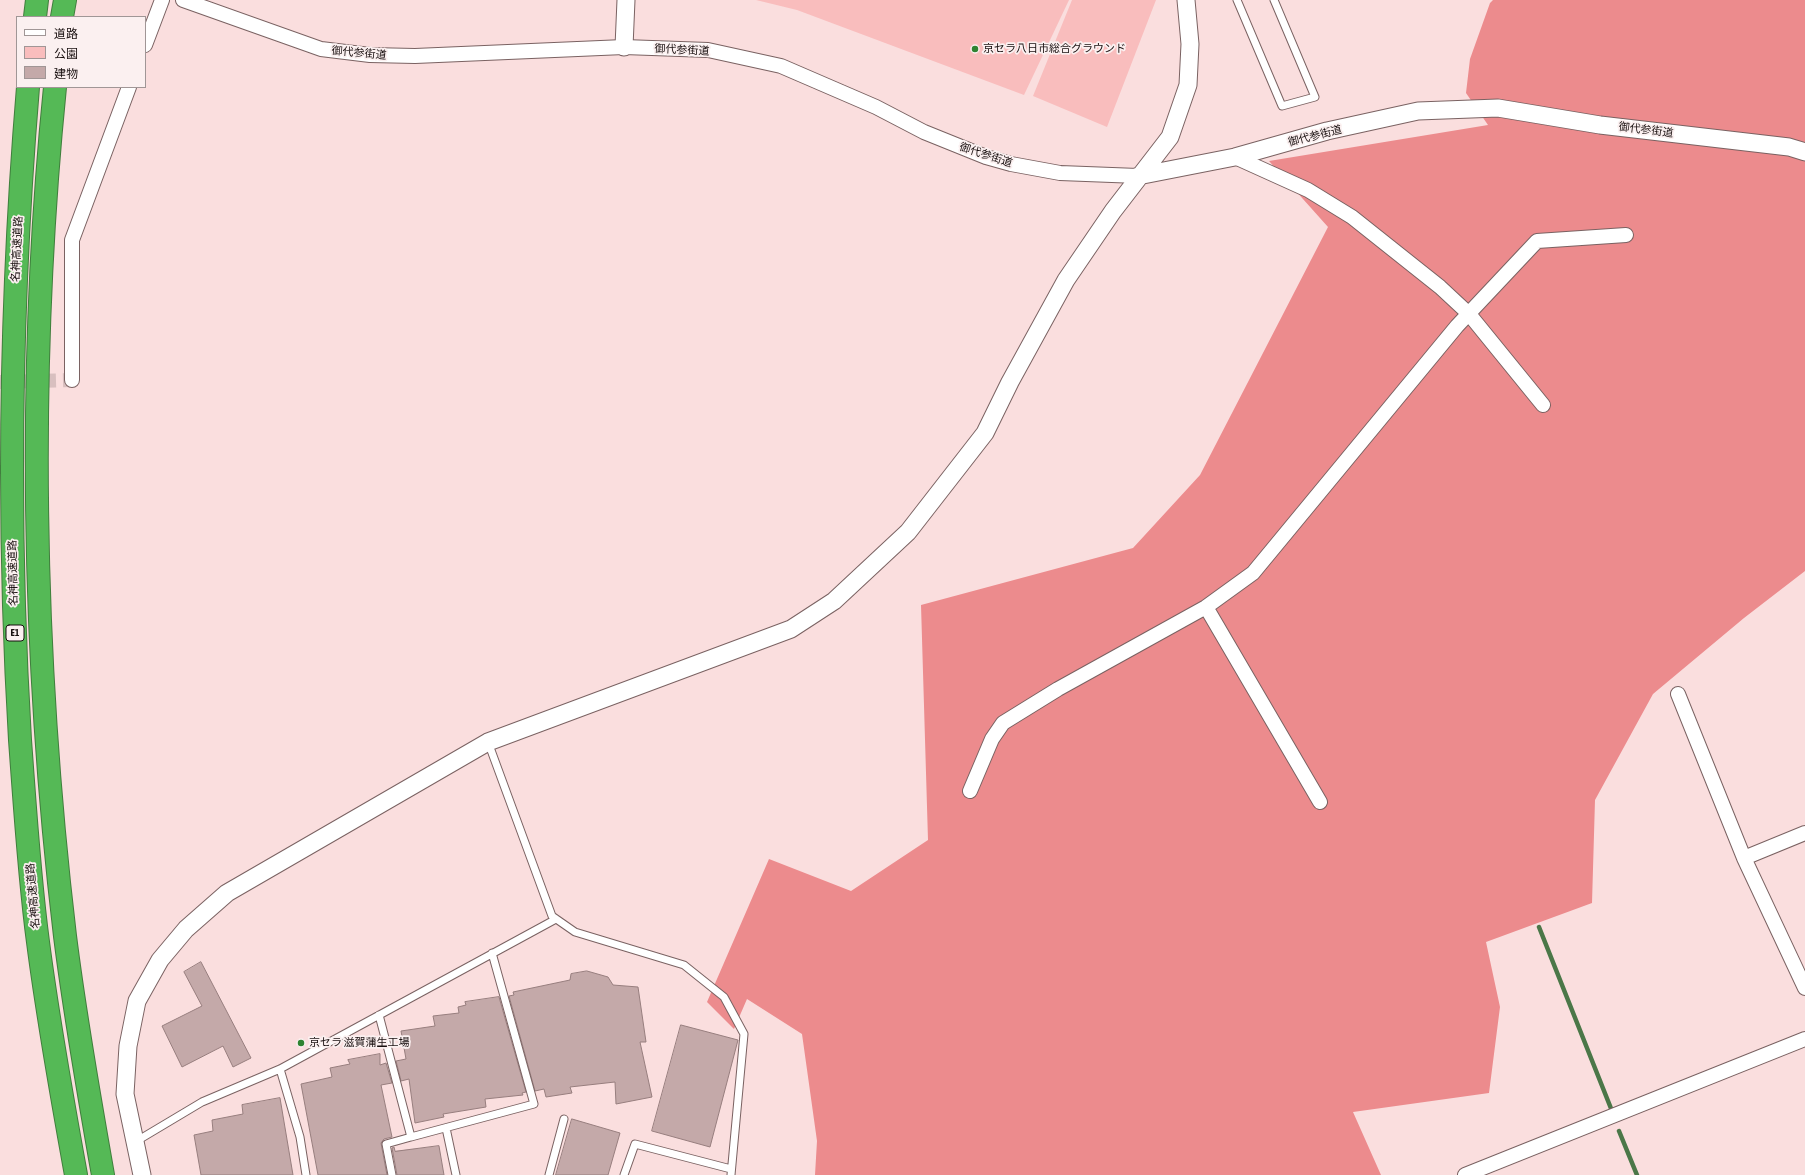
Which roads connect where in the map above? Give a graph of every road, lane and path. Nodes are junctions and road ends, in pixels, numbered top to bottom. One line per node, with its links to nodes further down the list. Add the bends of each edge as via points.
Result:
1 (37, 0): 9 (highway)
2 (65, 0): 10 (highway)
3 (162, 0): 11 (street)
4 (183, 0): 12 (street, 御代参街道, via 321,49 370,55 415,56)
5 (626, 0): 12 (street)
6 (1186, 0): 18 (street, via 1190,44 1188,85 1170,137)
7 (1237, 0): 8 (lane, via 1282,106 1316,97)
8 (1274, 0)
9 (35, 16)
10 (62, 16)
11 (146, 42)
12 (624, 47): 18 (street, 御代参街道, via 708,50 781,66 876,107 924,132 986,157 1060,173)
13 (28, 88): 41 (highway, 名神高速道路 / E1, via 13,351 15,652 37,940 56,1071)
14 (54, 88): 42 (highway, via 46,179 38,350 42,651 65,936 83,1065)
15 (129, 88): 21 (street, via 72,240)
16 (1805, 152): 17 (street, 御代参街道, via 1789,147 1600,125 1498,108 1418,111)
17 (1235, 157): 18 (street, 御代参街道); 20 (street, via 1308,190 1352,217 1440,287)
18 (1138, 176): 25 (street, via 1066,280 984,432 908,532 834,601 791,630)
19 (1626, 235): 20 (street, via 1537,242)
20 (1469, 314): 22 (street); 23 (street, via 1372,426 1253,573)
21 (72, 380)
22 (1543, 405)
23 (1206, 607): 26 (street, via 1058,689 1003,723 992,739); 27 (street)
24 (1678, 694): 29 (street)
25 (488, 742): 30 (lane, via 552,916); 39 (street, via 227,893 186,929 160,960 137,1001 128,1046 125,1094)
26 (970, 791)
27 (1320, 802)
28 (1805, 833): 29 (street)
29 (1744, 858): 32 (street)
30 (556, 919): 31 (lane); 40 (lane, via 575,932 684,965 724,996 744,1034)
31 (492, 953): 33 (lane); 37 (lane, via 534,1104)
32 (1805, 988)
33 (379, 1015): 35 (lane); 38 (lane)
34 (1805, 1039): 49 (street)
35 (280, 1069): 39 (lane, via 202,1102); 44 (lane, via 300,1137)
36 (564, 1119): 47 (lane)
37 (446, 1128): 38 (lane); 46 (lane)
38 (411, 1137): 45 (lane, via 386,1144)
39 (136, 1142): 43 (street)
40 (731, 1172): 48 (lane, via 635,1144)
41 (76, 1175)
42 (103, 1175)
43 (142, 1175)
44 (306, 1175)
45 (392, 1175)
46 (456, 1175)
47 (550, 1175)
48 (624, 1175)
49 (1465, 1175)

